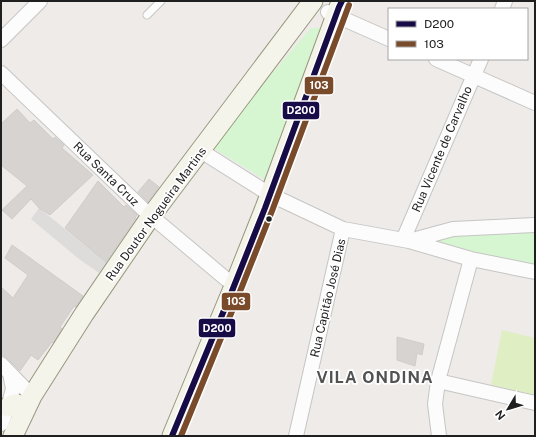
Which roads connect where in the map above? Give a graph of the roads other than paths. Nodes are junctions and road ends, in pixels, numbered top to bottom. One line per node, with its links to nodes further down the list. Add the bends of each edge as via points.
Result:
1 (40, 1): 6 (street)
2 (161, 1): 4 (lane)
3 (332, 5): 5 (street); 12 (main road, Rua Doutor Nogueira Martins); 13 (main road)
4 (147, 15)
5 (388, 38)
6 (1, 40)
7 (438, 60): 10 (street)
8 (481, 60): 10 (street, Rua Vicente de Carvalho)
9 (1, 73): 14 (street, Rua Santa Cruz)
10 (474, 76): 11 (street); 17 (street, Rua Vicente de Carvalho)
11 (535, 103)
12 (203, 148): 13 (street); 14 (main road, Rua Doutor Nogueira Martins)
13 (270, 191): 16 (street); 21 (main road)
14 (151, 216): 21 (street, Rua Santa Cruz, via 226,279); 25 (main road, Rua Doutor Nogueira Martins)
15 (535, 225): 18 (street, via 453,229)
16 (343, 229): 17 (street); 28 (street, Rua Capitão José Dias)
17 (406, 240): 18 (street)
18 (432, 241): 19 (street)
19 (471, 259): 20 (street); 23 (street)
20 (535, 272)
21 (236, 282): 27 (main road)
22 (5, 368): 25 (street); 25 (street)
23 (438, 381): 24 (street); 29 (street, via 435,404)
24 (535, 403)
25 (17, 409): 26 (main road, Rua Doutor Nogueira Martins)
26 (13, 436)
27 (172, 436)
28 (296, 436)
29 (439, 436)

